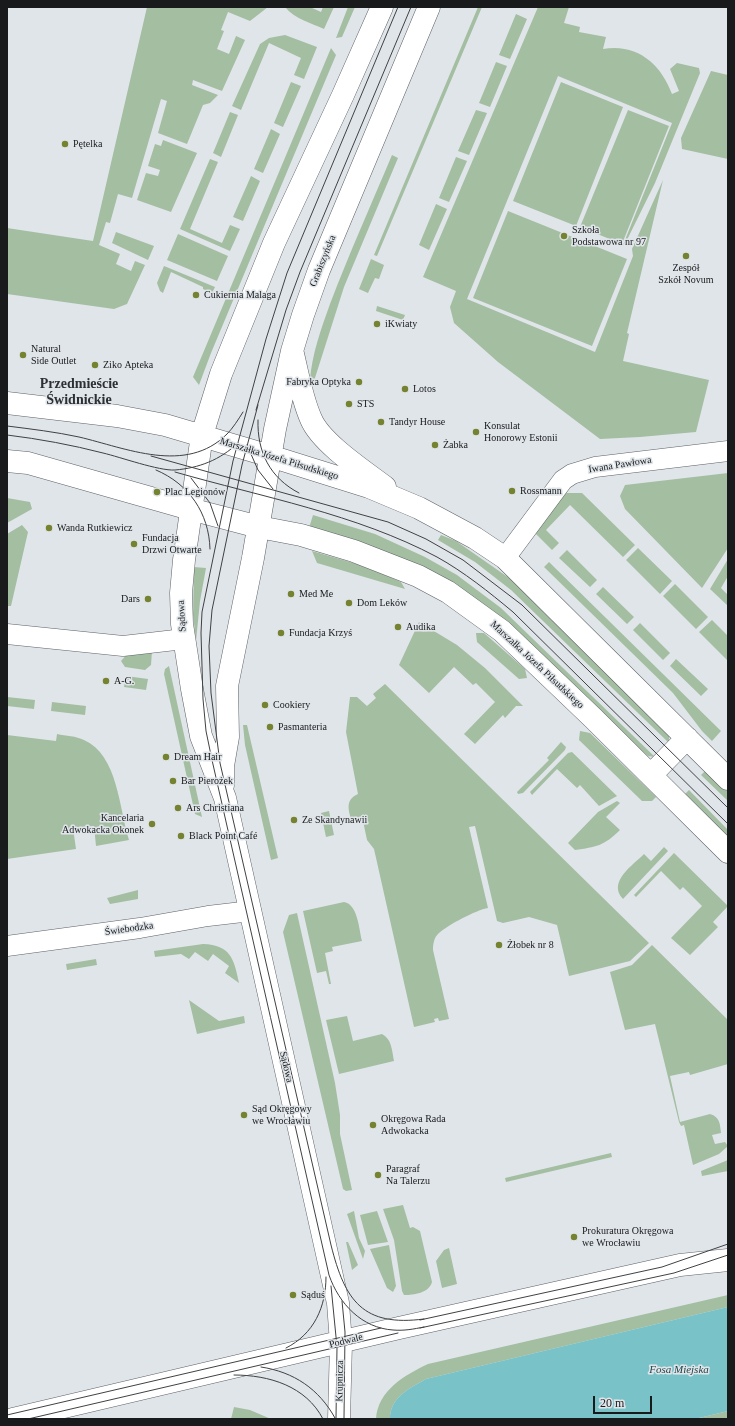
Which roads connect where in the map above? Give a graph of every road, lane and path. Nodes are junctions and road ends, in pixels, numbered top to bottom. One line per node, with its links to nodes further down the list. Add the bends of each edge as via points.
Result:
1 (382, 7): 5 (street, via 274,243 220,374)
2 (429, 7): 3 (street, Grabiszyńska, via 319,270)
3 (292, 351): 7 (street, Grabiszyńska); 9 (street, via 309,415 319,432 329,443)
4 (7, 403): 5 (street, via 117,416)
5 (202, 435): 7 (street, Marszałka Józefa Piłsudskiego); 10 (street, Sądowa)
6 (728, 451): 12 (street, Iwana Pawłowa, via 595,467 572,474 564,480)
7 (270, 456): 9 (street, Marszałka Józefa Piłsudskiego); 11 (street, Grabiszyńska)
8 (7, 461): 10 (street, via 28,463)
9 (402, 500): 12 (street, Marszałka Józefa Piłsudskiego, via 447,522)
10 (190, 509): 11 (street, Marszałka Józefa Piłsudskiego); 14 (street, Sądowa, via 181,592)
11 (258, 527): 16 (street, Marszałka Józefa Piłsudskiego, via 301,535 354,551 418,576 448,592 508,636); 18 (street, Sądowa, via 227,686 228,737)
12 (505, 558): 15 (street, Marszałka Józefa Piłsudskiego)
13 (7, 634): 14 (street, via 123,646)
14 (184, 639): 18 (street, Sądowa, via 201,736)
15 (687, 738): 16 (street); 17 (street, Marszałka Józefa Piłsudskiego)
16 (651, 775): 19 (street, Marszałka Józefa Piłsudskiego)
17 (728, 779)
18 (223, 792): 20 (street, Sądowa)
19 (728, 852)
20 (250, 911): 21 (street, Świebodzka); 25 (street, Sądowa, via 338,1303)
21 (7, 946)
22 (728, 1248): 24 (street, Podwale)
23 (728, 1260): 24 (street, Podwale)
24 (680, 1265): 25 (street, Podwale)
25 (341, 1343): 26 (street, Podwale); 27 (street, Krupnicza)
26 (13, 1419)
27 (339, 1419)

